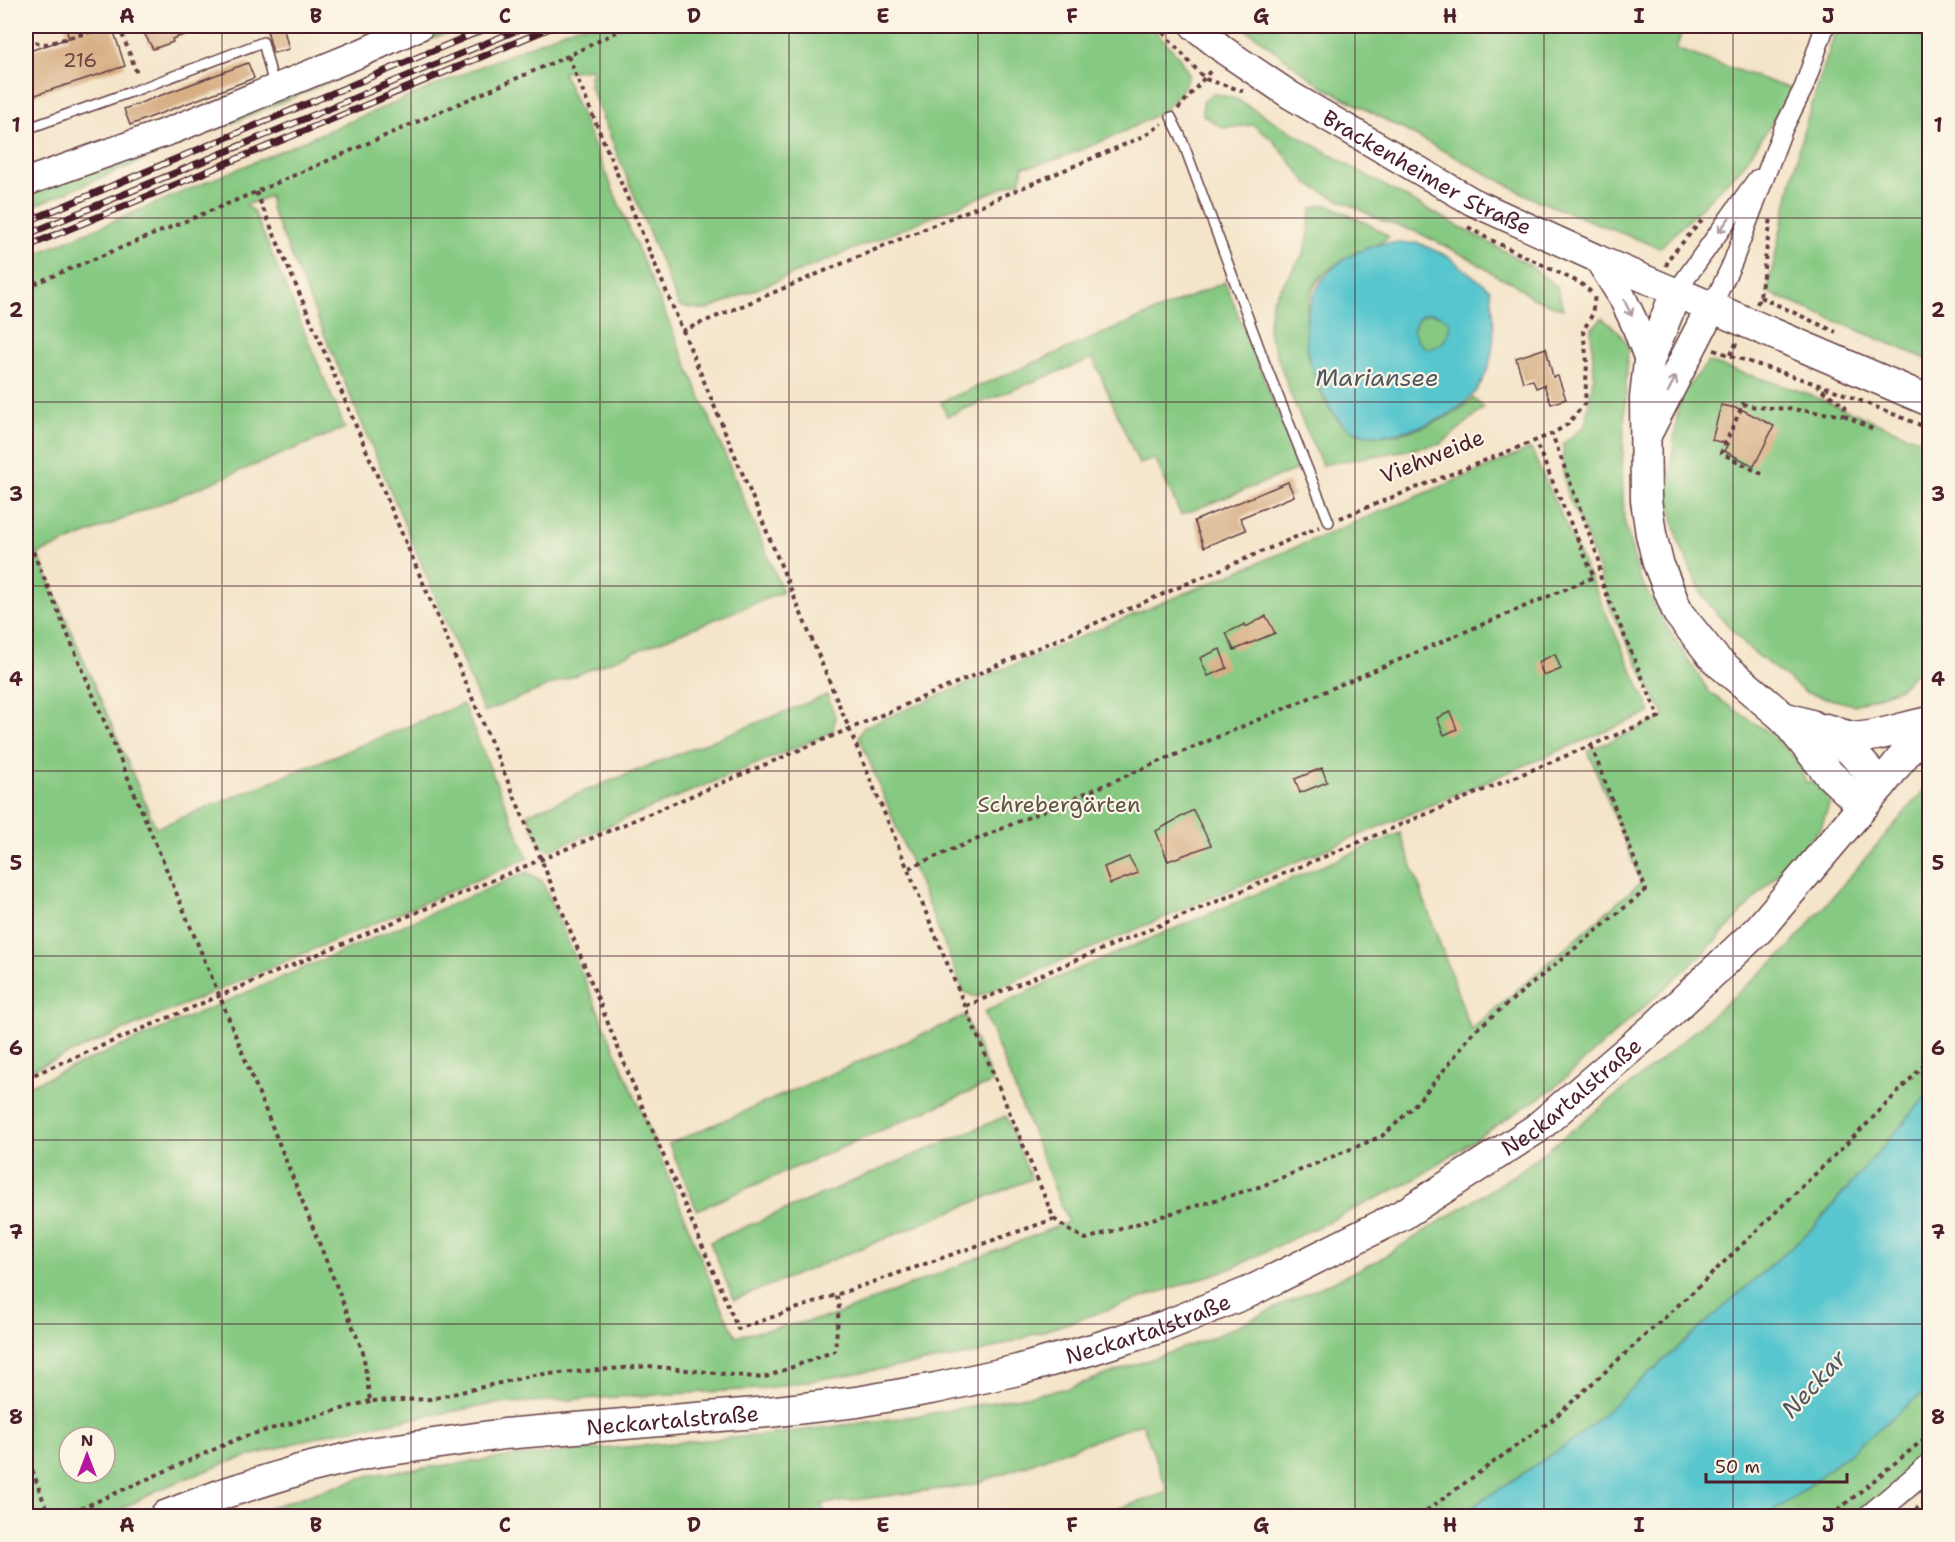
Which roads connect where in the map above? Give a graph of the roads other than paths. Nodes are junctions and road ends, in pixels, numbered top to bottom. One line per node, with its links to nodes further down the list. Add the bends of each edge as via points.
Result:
1 (420, 26): 4 (main road)
2 (1194, 26): 9 (main road, Brackenheimer Straße, via 1290,95 1473,202)
3 (1824, 26): 7 (street, via 1806,80)
4 (275, 88): 6 (lane, via 263,42); 8 (main road, via 175,129)
5 (1171, 117): 15 (lane)
6 (26, 129)
7 (1770, 161): 10 (street, one-way to 10); 11 (street, via 1732,264)
8 (26, 182)
9 (1598, 260): 10 (main road, Brackenheimer Straße); 12 (main road, one-way to 12, via 1635,322)
10 (1676, 292): 11 (main road, Brackenheimer Straße); 12 (main road)
11 (1711, 308): 13 (main road, Brackenheimer Straße); 14 (main road, one-way to 11)
12 (1648, 361): 14 (main road)
13 (1929, 400)
14 (1646, 436): 16 (main road, via 1644,478 1651,534 1678,613 1716,660)
15 (1329, 522)
16 (1783, 717): 18 (main road); 19 (main road, via 1829,774)
17 (1929, 722): 18 (main road, via 1854,737); 19 (main road, Neckartalstraße)
18 (1811, 725): 19 (main road, via 1851,751)
19 (1872, 796): 21 (main road, Neckartalstraße, via 1759,929 1654,1028 1536,1129 1404,1214 1249,1292 1165,1326 1093,1349 936,1389 857,1402 504,1434 369,1453 299,1470)
20 (1929, 1467): 22 (street)
21 (165, 1516)
22 (1871, 1516)

